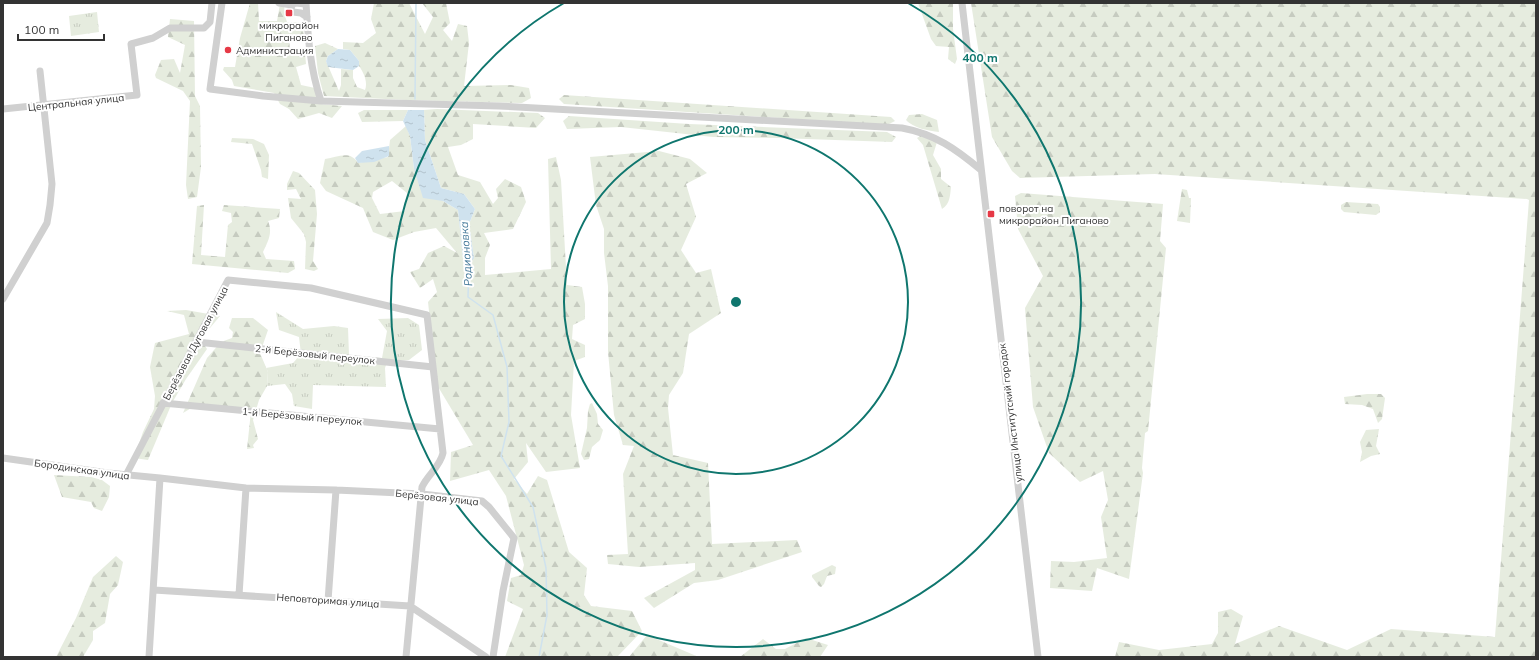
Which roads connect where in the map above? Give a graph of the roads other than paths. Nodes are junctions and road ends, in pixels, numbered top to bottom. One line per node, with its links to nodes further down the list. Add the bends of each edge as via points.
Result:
1 (212, 3): 10 (street, Центральная улица, via 210,22 204,28 170,28 153,38 131,44 137,95)
2 (222, 3): 9 (street, via 210,89)
3 (279, 3): 6 (street)
4 (306, 3): 6 (street); 7 (street)
5 (962, 3): 12 (street, улица Институтский городок)
6 (292, 5): 7 (street, via 293,12)
7 (307, 17): 9 (street, via 314,80)
8 (40, 71): 10 (street)
9 (321, 101): 12 (street, via 499,106 902,128 920,131 936,138 962,153)
10 (43, 105): 11 (street, Центральная улица); 13 (street, via 52,184 47,223)
11 (3, 110)
12 (981, 170): 32 (street, улица Институтский городок)
13 (3, 300)
14 (197, 342): 15 (street, 2-й Берёзовый переулок); 15 (street, Берёзовая Дуговая улица, via 228,280 311,288 427,315); 16 (street, Берёзовая Дуговая улица)
15 (433, 366): 17 (street, Берёзовая Дуговая улица)
16 (163, 403): 17 (street, 1-й Берёзовый переулок); 19 (street, Берёзовая Дуговая улица)
17 (440, 429): 23 (street, Берёзовая Дуговая улица, via 442,461 425,481)
18 (3, 458): 19 (street, Бородинская улица)
19 (126, 475): 20 (street, Бородинская улица)
20 (160, 478): 21 (street, Берёзовая улица); 24 (street)
21 (246, 488): 22 (street, Берёзовая улица); 25 (street)
22 (336, 490): 23 (street, Берёзовая улица); 26 (street)
23 (422, 494): 27 (street, Берёзовая Дуговая улица); 31 (street, Берёзовая улица, via 482,501 514,538)
24 (154, 590): 25 (street, Неповторимая улица); 28 (street)
25 (239, 595): 26 (street, Неповторимая улица)
26 (328, 601): 27 (street, Неповторимая улица)
27 (410, 606): 29 (street, Берёзовая Дуговая улица); 30 (street)
28 (149, 657)
29 (406, 657)
30 (486, 657)
31 (493, 657)
32 (1038, 657)

